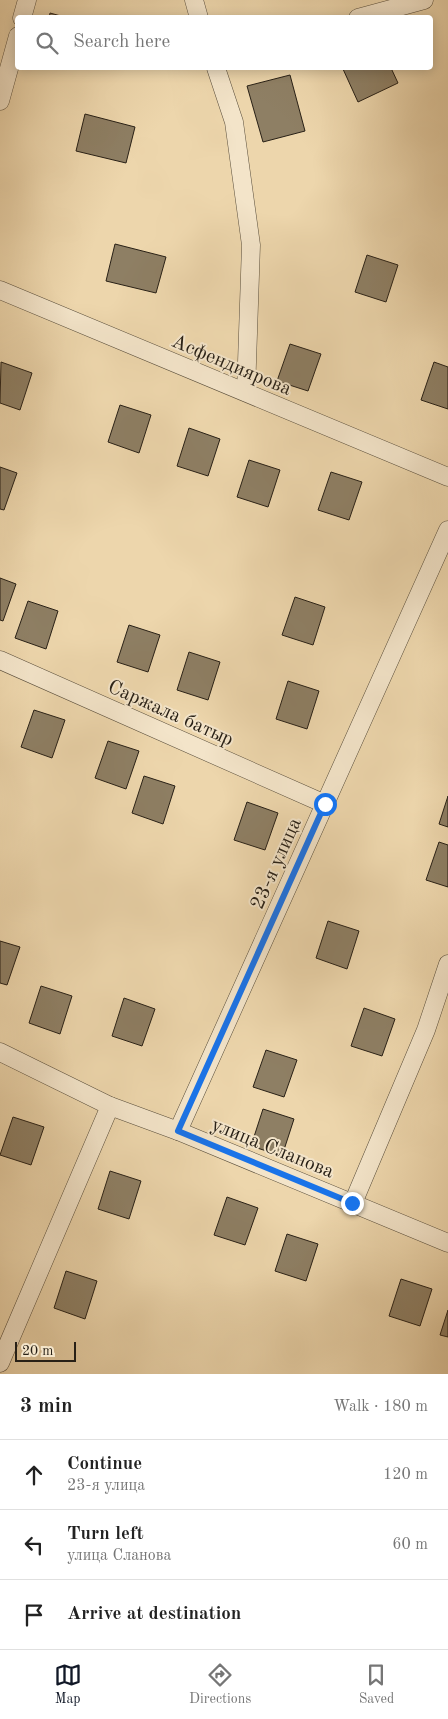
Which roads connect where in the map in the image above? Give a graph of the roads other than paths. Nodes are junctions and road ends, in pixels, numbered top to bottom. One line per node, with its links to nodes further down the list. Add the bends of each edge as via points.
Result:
1 (27, 0): 4 (street)
2 (194, 0): 5 (street)
3 (424, 0): 6 (street)
4 (23, 15)
5 (198, 15)
6 (369, 15)
7 (15, 47): 9 (street)
8 (217, 70): 11 (street, via 234,122 251,245)
9 (0, 101)
10 (0, 290): 11 (street, Асфендиярова)
11 (246, 392): 12 (street, Асфендиярова)
12 (448, 477)
13 (448, 530): 15 (street, 23-я улица)
14 (0, 660): 15 (street, Саржала батыр)
15 (325, 804): 19 (street, 23-я улица)
16 (448, 964): 20 (street, via 426,1030)
17 (0, 1052): 18 (street, улица Сланова)
18 (110, 1106): 19 (street, улица Сланова); 22 (street)
19 (178, 1131): 20 (street, улица Сланова)
20 (352, 1203): 21 (street, улица Сланова)
21 (448, 1243)
22 (0, 1363)

